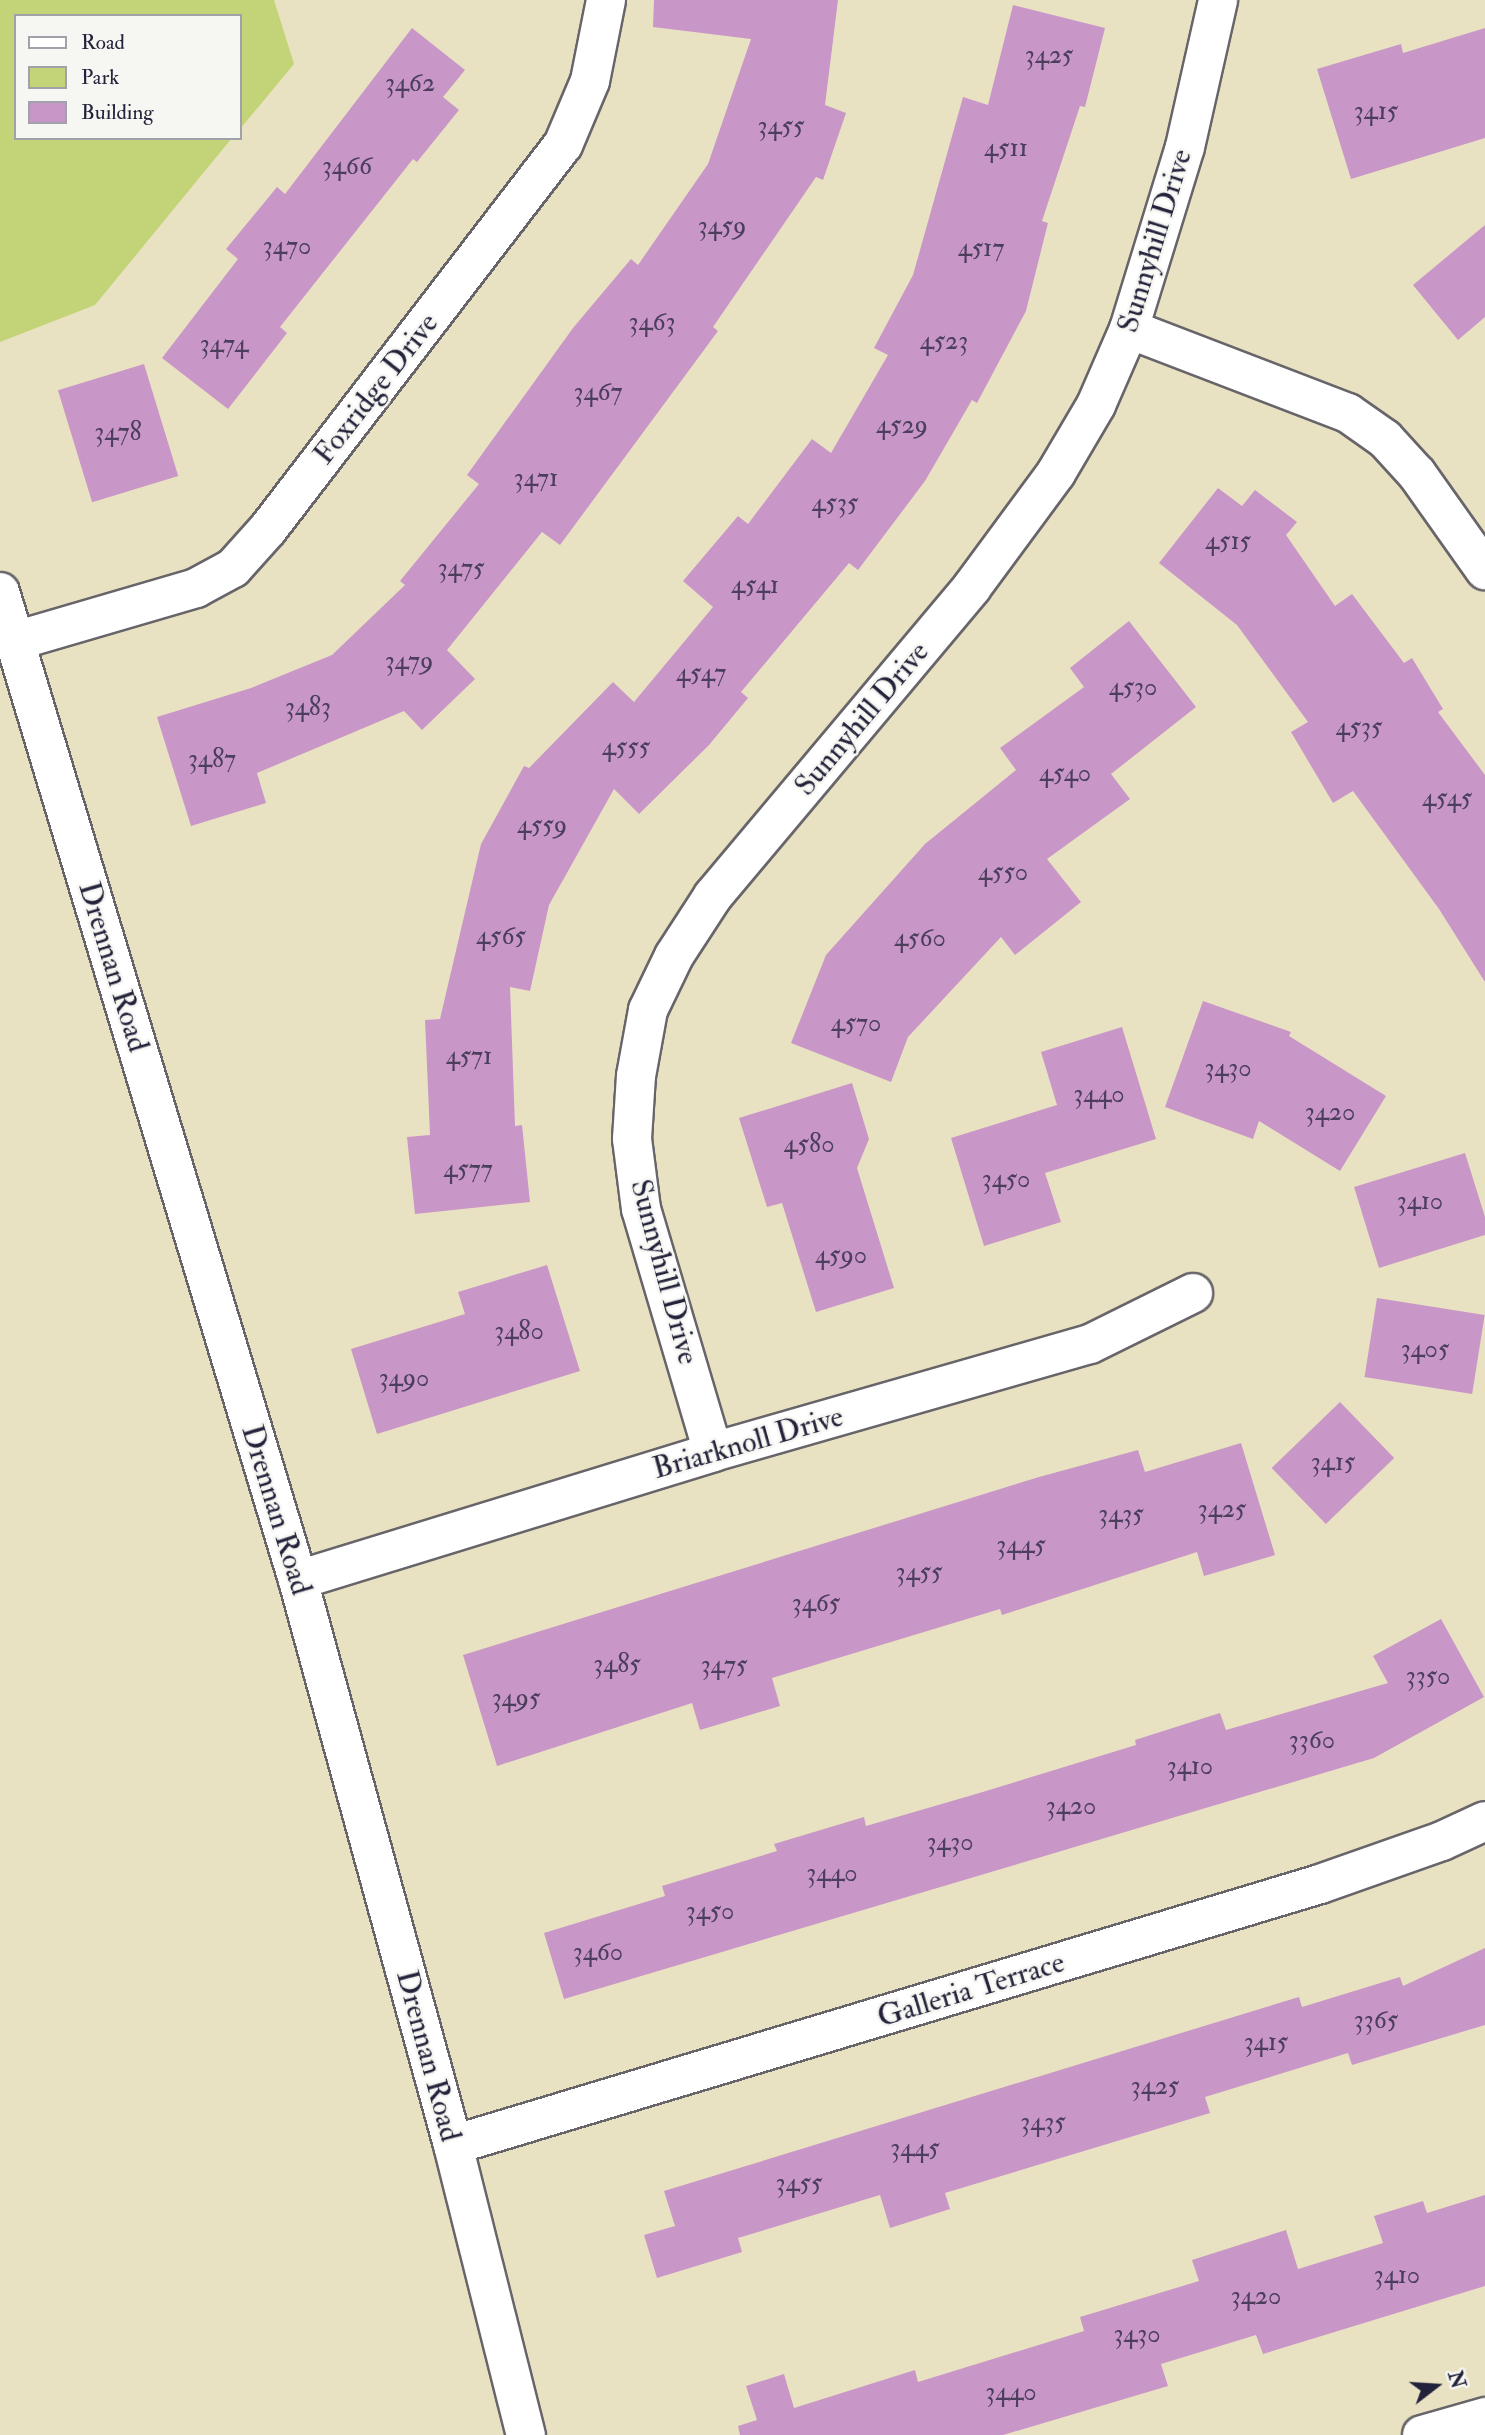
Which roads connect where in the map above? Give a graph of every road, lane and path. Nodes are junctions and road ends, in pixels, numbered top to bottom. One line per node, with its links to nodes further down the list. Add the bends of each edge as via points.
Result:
1 (606, 0): 6 (street, Foxridge Drive, via 590,81 563,145 233,568 196,588)
2 (1218, 0): 3 (street, Sunnyhill Drive, via 1185,147)
3 (1129, 329): 4 (street, via 1348,413 1385,439 1417,474); 8 (street, Sunnyhill Drive, via 1096,405 1056,473 972,587 713,897 674,956 648,1010 636,1076 632,1139 641,1209)
4 (1485, 570)
5 (0, 592): 6 (street, Drennan Road)
6 (15, 641): 9 (street, Drennan Road)
7 (1193, 1293): 8 (street, Briarknoll Drive, via 1090,1344)
8 (713, 1452): 9 (street, Briarknoll Drive)
9 (298, 1580): 11 (street, Drennan Road)
10 (1485, 1821): 11 (street, Galleria Terrace, via 1442,1842 1320,1884)
11 (453, 2144): 13 (street, Drennan Road)
12 (1485, 2417): 14 (street)
13 (526, 2435)
14 (1422, 2435)

